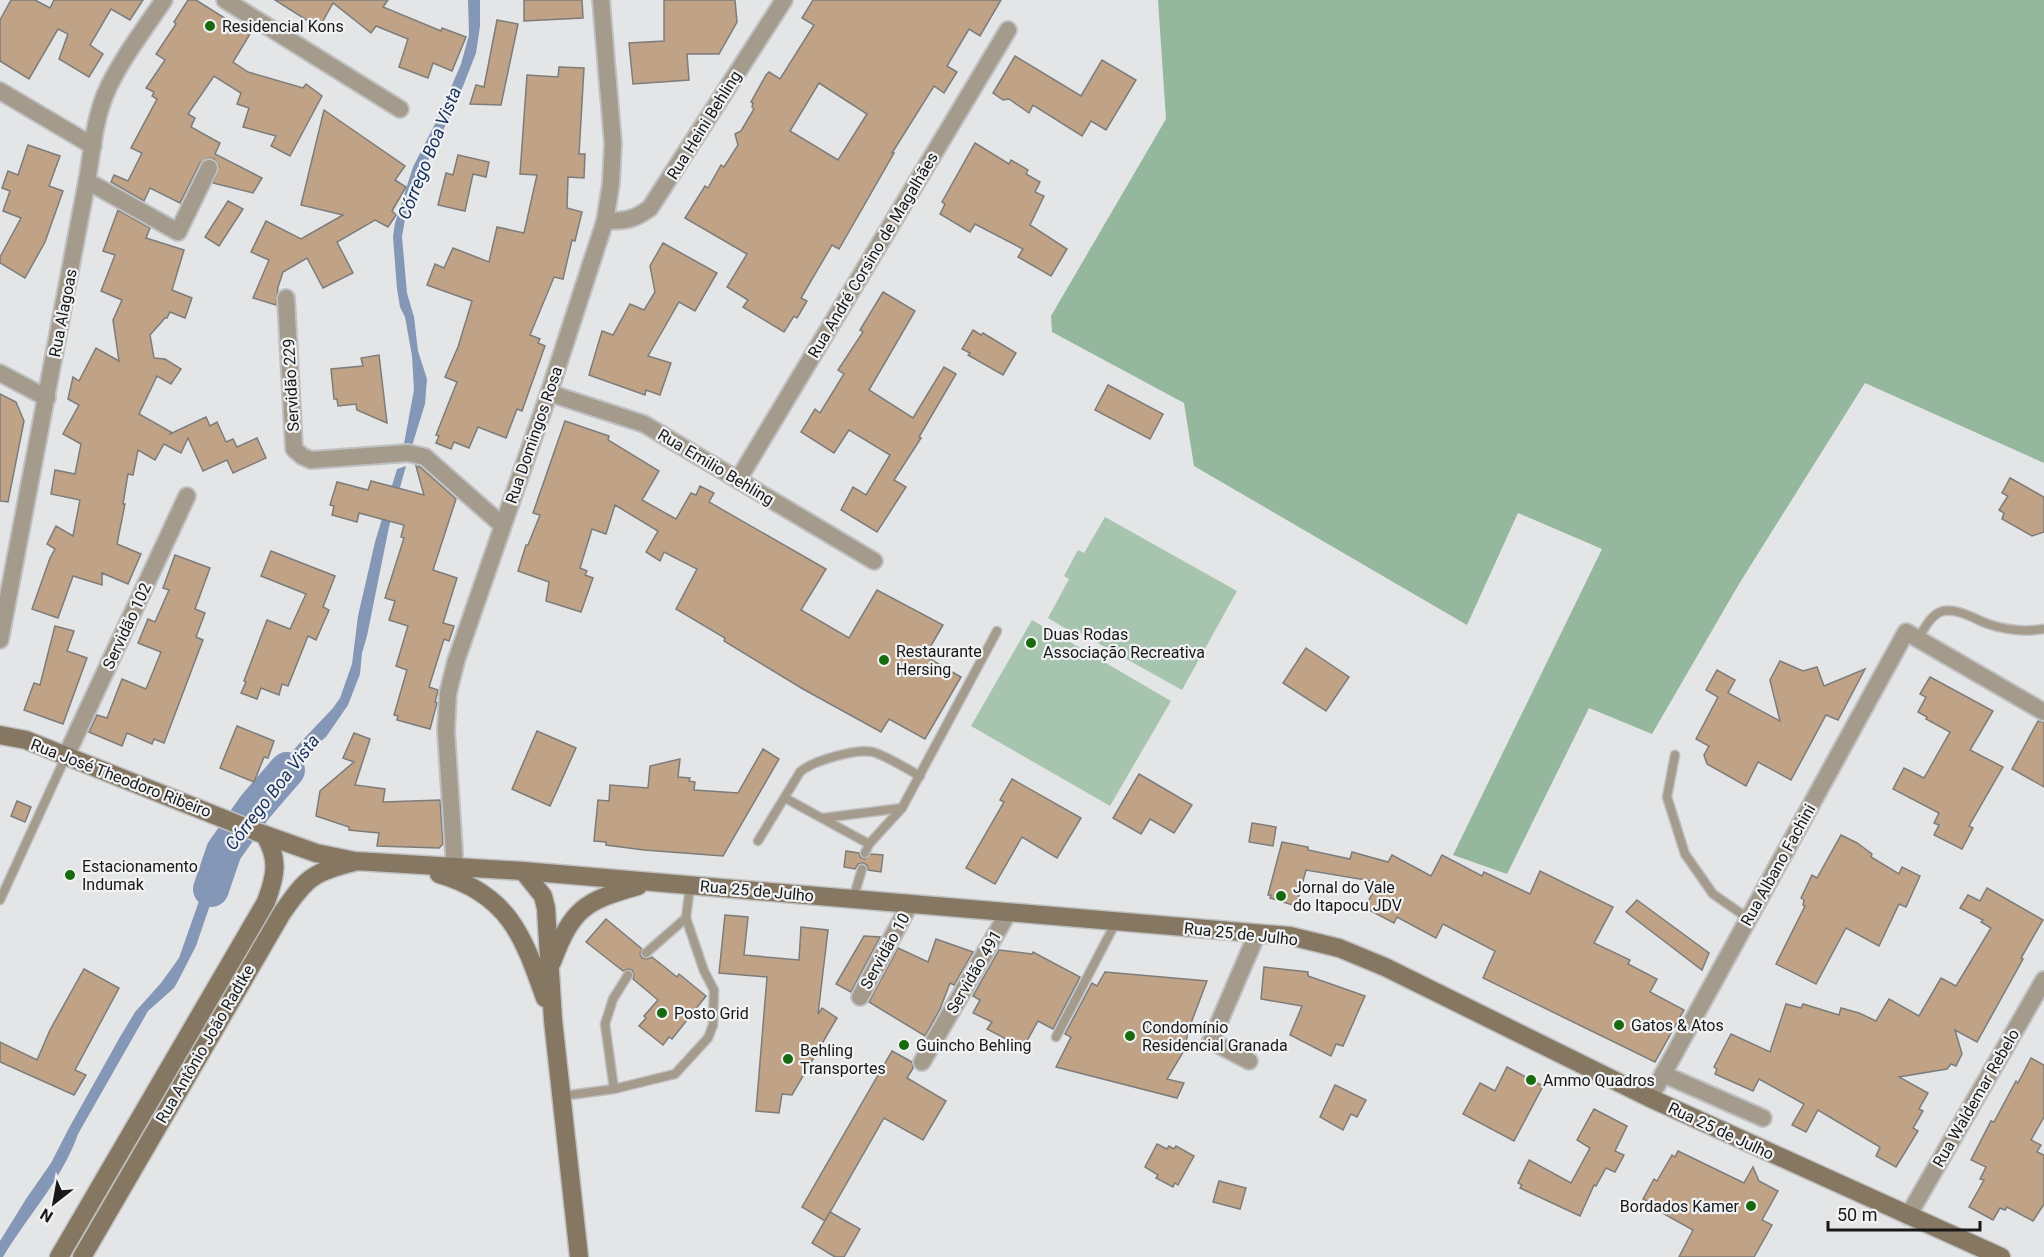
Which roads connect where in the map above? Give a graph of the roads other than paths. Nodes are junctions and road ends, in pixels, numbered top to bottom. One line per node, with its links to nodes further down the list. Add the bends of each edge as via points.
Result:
1 (164, 0): 8 (street, Rua Alagoas, via 111,80)
2 (225, 0): 7 (street)
3 (601, 0): 11 (street, Rua Domingos Rosa, via 613,144)
4 (784, 0): 11 (street, Rua Heini Behling, via 650,208 637,218)
5 (1008, 30): 16 (street, Rua André Corsino de Magalhães)
6 (0, 91): 8 (street)
7 (400, 109)
8 (93, 146): 10 (street, Rua Alagoas)
9 (209, 168): 10 (street, via 178,232)
10 (87, 181): 15 (street, Rua Alagoas)
11 (605, 221): 14 (street, Rua Domingos Rosa)
12 (286, 298): 18 (street, Servidão 229, via 294,448 311,460 408,453 425,457)
13 (0, 373): 15 (street)
14 (549, 393): 16 (street, Rua Emilio Behling, via 644,424); 18 (street, Rua Domingos Rosa)
15 (47, 398): 23 (street, Rua Alagoas)
16 (738, 480): 19 (street, Rua Emilio Behling)
17 (188, 496): 27 (street, Servidão 102)
18 (502, 525): 38 (street, Rua Domingos Rosa, via 448,693 446,730)
19 (874, 561)
20 (2044, 629): 22 (lane, via 2005,628 1944,611)
21 (997, 632): 28 (lane)
22 (1912, 635): 24 (street); 48 (street, Rua Albano Fachini)
23 (0, 640)
24 (2044, 712)
25 (0, 735): 27 (main road, Rua José Theodoro Ribeiro, via 26,740)
26 (1675, 755): 48 (lane, via 1667,797 1685,854 1713,894)
27 (66, 756): 32 (main road, Rua José Theodoro Ribeiro); 44 (lane)
28 (920, 776): 29 (lane, via 862,751 808,766); 30 (lane)
29 (784, 798): 31 (lane); 33 (lane)
30 (902, 808): 31 (lane); 34 (lane)
31 (823, 818): 34 (lane)
32 (261, 833): 36 (main road, Rua José Theodoro Ribeiro, via 316,853); 67 (main road, Rua Antônio João Radtke, via 273,852 275,874 266,902)
33 (758, 842)
34 (869, 844): 35 (lane)
35 (865, 854)
36 (356, 861): 37 (main road, Rua José Theodoro Ribeiro); 68 (main road, Rua Antônio João Radtke, via 316,874 297,890)
37 (410, 866): 38 (main road, Rua José Theodoro Ribeiro); 56 (main road, via 471,885 502,910 518,929)
38 (455, 868): 40 (main road, Rua José Theodoro Ribeiro)
39 (862, 869): 43 (lane)
40 (523, 871): 41 (main road, Rua 25 de Julho); 52 (main road, via 543,896)
41 (652, 883): 42 (main road, Rua 25 de Julho); 52 (main road, via 596,899 583,908 566,927)
42 (690, 886): 43 (main road, Rua 25 de Julho); 47 (lane)
43 (853, 899): 45 (main road, Rua 25 de Julho)
44 (0, 900)
45 (910, 904): 46 (main road, Rua 25 de Julho); 55 (street, Servidão 10)
46 (1008, 913): 49 (main road, Rua 25 de Julho); 59 (street, Servidão 491)
47 (686, 918): 51 (lane); 61 (lane, via 714,990 708,1038 675,1074)
48 (1749, 919): 60 (street, Rua Albano Fachini)
49 (1116, 922): 50 (main road, Rua 25 de Julho); 57 (lane)
50 (1257, 934): 58 (street, via 1211,1041); 63 (main road, Rua 25 de Julho, via 1290,936 1339,948)
51 (646, 952)
52 (550, 966): 56 (main road)
53 (628, 975): 61 (lane, via 613,999 605,1024)
54 (2044, 980): 65 (street, Rua Waldemar Rebelo)
55 (860, 997)
56 (553, 1020): 62 (main road)
57 (1056, 1036)
58 (1248, 1061)
59 (922, 1062)
60 (1663, 1074): 63 (street, Rua Albano Fachini); 64 (street)
61 (615, 1089): 62 (lane)
62 (562, 1096): 69 (main road)
63 (1650, 1098): 65 (main road, Rua 25 de Julho)
64 (1763, 1118)
65 (1908, 1216): 66 (main road, Rua 25 de Julho)
66 (1973, 1252): 70 (main road, Rua 25 de Julho)
67 (59, 1257)
68 (82, 1257)
69 (579, 1257)
70 (2001, 1257)

